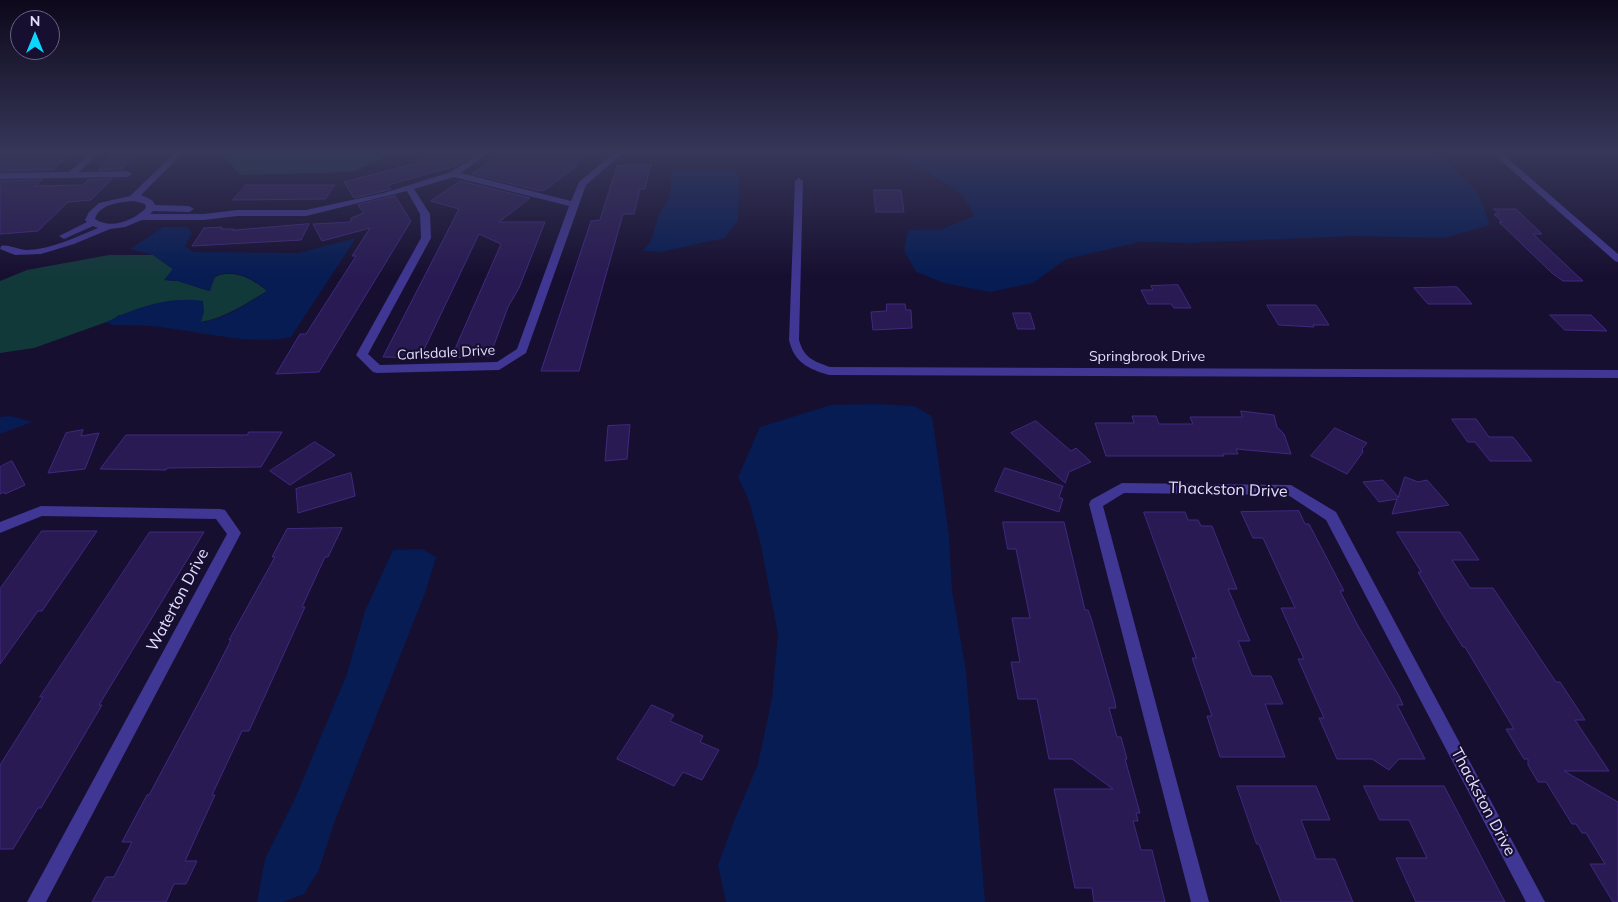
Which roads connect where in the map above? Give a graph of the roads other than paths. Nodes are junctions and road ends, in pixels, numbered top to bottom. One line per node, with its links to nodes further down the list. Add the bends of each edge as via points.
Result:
1 (138, 193): 8 (street)
2 (388, 193): 12 (street, via 306,213)
3 (412, 193): 9 (street, Carlsdale Drive, via 425,214 426,238 362,355 377,369 499,366 522,351)
4 (529, 193): 9 (street)
5 (579, 193): 9 (street, Carlsdale Drive)
6 (799, 193): 20 (street, Springbrook Drive, via 796,352 805,362 829,371)
7 (1542, 193): 19 (street)
8 (133, 198): 10 (street, via 150,202); 15 (street, via 98,208 90,217)
9 (575, 205)
10 (150, 208): 11 (street); 13 (street)
11 (194, 209): 12 (street); 14 (street)
12 (236, 213): 14 (street)
13 (140, 217): 14 (street); 16 (street)
14 (185, 217)
15 (93, 223): 16 (street); 17 (street)
16 (110, 226): 17 (street, via 82,238)
17 (48, 245): 18 (street)
18 (2, 248)
19 (1618, 259)
20 (1618, 374)
21 (0, 528): 22 (street, Waterton Drive, via 41,511 220,514 234,533)
22 (36, 902)
23 (1200, 902): 24 (street, Thackston Drive, via 1096,504 1122,488 1291,490 1331,516)
24 (1536, 902)

